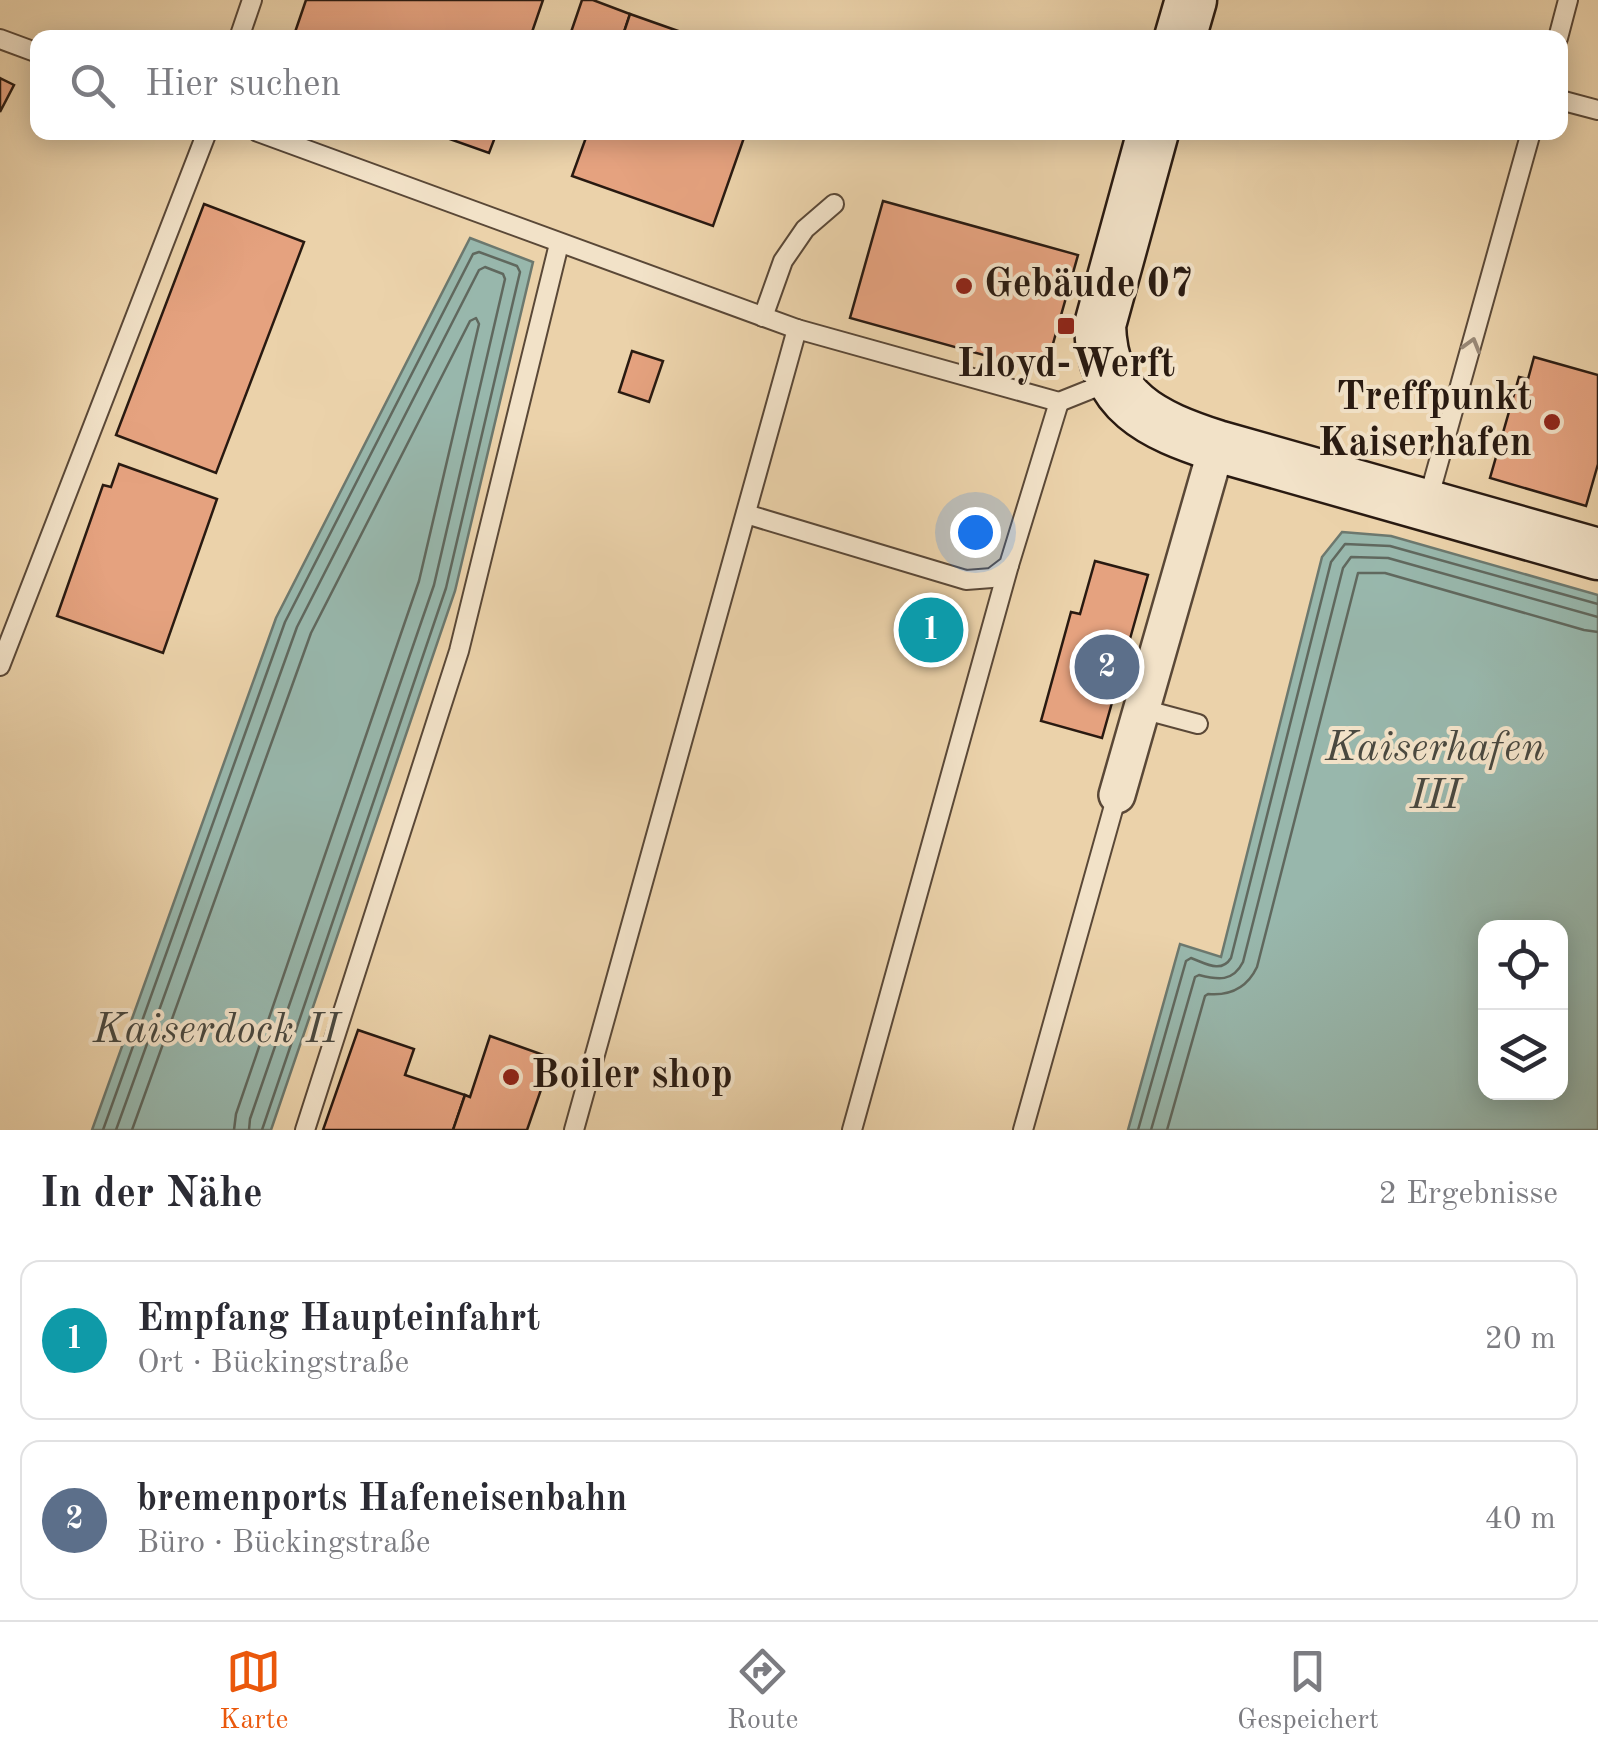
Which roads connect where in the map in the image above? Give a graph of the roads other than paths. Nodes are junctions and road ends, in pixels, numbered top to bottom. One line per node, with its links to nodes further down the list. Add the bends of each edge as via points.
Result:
1 (252, 0): 5 (lane)
2 (1191, 0): 6 (main road)
3 (1568, 0): 7 (lane)
4 (1582, 0): 8 (lane)
5 (243, 30)
6 (1182, 30)
7 (1560, 30)
8 (1561, 30)
9 (0, 39): 10 (lane)
10 (30, 50)
11 (1568, 102): 12 (lane)
12 (1598, 110)
13 (204, 140): 28 (lane)
14 (280, 140): 18 (lane)
15 (1151, 140): 21 (main road, via 1100,326)
16 (1530, 140): 24 (lane, one-way to 16)
17 (834, 204): 19 (lane, via 804,229 782,261)
18 (559, 244): 19 (lane); 32 (lane, via 460,651)
19 (763, 317): 20 (lane)
20 (797, 329): 22 (lane); 25 (lane)
21 (1114, 380): 22 (lane); 23 (main road, via 1155,422)
22 (1059, 402): 27 (lane)
23 (1217, 446): 24 (main road); 29 (street)
24 (1426, 506): 26 (main road)
25 (746, 514): 27 (lane, via 966,580 992,578); 33 (lane)
26 (1598, 554)
27 (1009, 565): 34 (lane)
28 (0, 666)
29 (1142, 709): 30 (lane); 31 (street)
30 (1198, 724)
31 (1117, 795): 35 (lane)
32 (305, 1130)
33 (574, 1130)
34 (852, 1130)
35 (1023, 1130)

